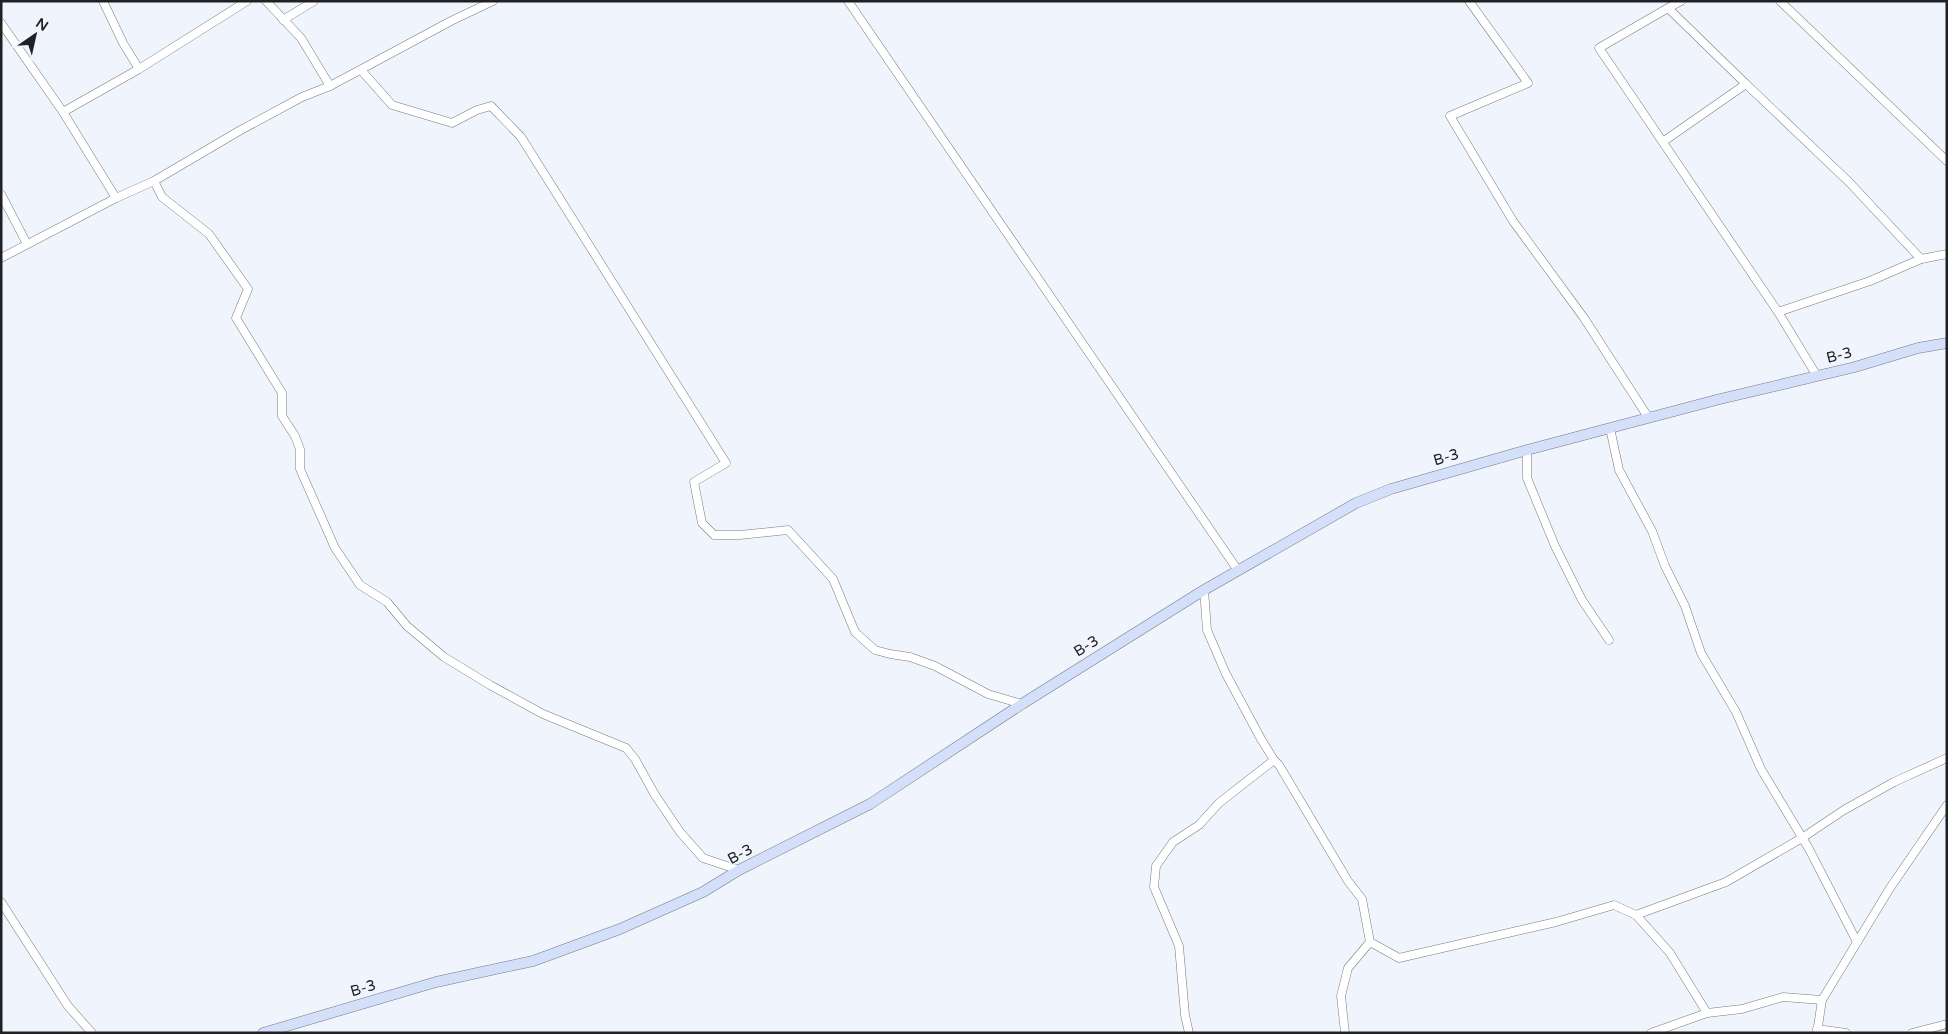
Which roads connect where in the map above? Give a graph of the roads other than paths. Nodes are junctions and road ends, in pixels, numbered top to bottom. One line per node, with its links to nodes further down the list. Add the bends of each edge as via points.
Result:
1 (103, 1): 13 (street)
2 (247, 1): 13 (street)
3 (266, 1): 11 (street)
4 (314, 1): 11 (street)
5 (493, 1): 14 (street)
6 (848, 1): 33 (street)
7 (1469, 1): 30 (street, via 1528,83 1450,116 1513,222 1584,318)
8 (1681, 1): 10 (street)
9 (1780, 1): 19 (street)
10 (1668, 8): 15 (street); 18 (street, via 1599,48)
11 (284, 20): 16 (street, via 301,38)
12 (1, 23): 17 (street)
13 (139, 69): 17 (street)
14 (361, 70): 16 (street); 36 (street, via 392,105 452,123 491,106 521,137 726,464 694,482 702,523 714,535 788,530 833,579 855,632 875,650 935,666 988,694)
15 (1746, 84): 18 (street); 26 (street, via 1849,182)
16 (330, 86): 20 (street, via 302,97 239,131)
17 (63, 112): 22 (street)
18 (1664, 141): 27 (street)
19 (1947, 161)
20 (154, 181): 22 (street); 41 (street, via 162,197 209,234 248,290 236,318 282,392 282,416 300,449 300,469 335,548 360,585 387,602 407,626 444,656 474,675 543,714 626,748 680,832 703,858)
21 (1, 194): 23 (street)
22 (116, 198): 23 (street)
23 (27, 244): 25 (street)
24 (1947, 254): 26 (street)
25 (1, 258)
26 (1921, 259): 27 (street, via 1870,281)
27 (1778, 312): 29 (street)
28 (1947, 343): 29 (main road, B-3)
29 (1817, 376): 30 (main road, B-3)
30 (1648, 418): 31 (main road, B-3)
31 (1610, 428): 32 (main road, B-3); 40 (street, via 1619,470 1652,531 1685,606 1701,653 1736,712 1761,769)
32 (1528, 450): 33 (main road, B-3, via 1390,489 1356,503); 35 (street, via 1527,478 1555,546 1582,600)
33 (1237, 569): 34 (main road, B-3)
34 (1204, 590): 36 (main road, B-3); 38 (street, via 1207,630 1226,674)
35 (1609, 640)
36 (1022, 704): 41 (main road, B-3, via 870,804)
37 (1947, 758): 40 (street, via 1894,782)
38 (1274, 760): 44 (street, via 1362,899); 52 (street, via 1219,802 1199,825 1173,842 1156,866 1154,887 1179,946)
39 (1947, 806): 45 (street)
40 (1802, 838): 43 (street, via 1726,882); 45 (street)
41 (740, 870): 51 (main road, B-3, via 703,892 628,925 533,961 436,982)
42 (1, 902): 50 (street, via 68,1006)
43 (1636, 915): 44 (street, via 1614,905 1556,922 1399,958); 47 (street, via 1670,953)
44 (1370, 942): 53 (street, via 1348,968 1341,996)
45 (1857, 942): 46 (street)
46 (1822, 1000): 47 (street, via 1783,997 1742,1009); 49 (street)
47 (1707, 1014): 54 (street)
48 (1947, 1024): 56 (street)
49 (1817, 1031): 55 (street)
50 (92, 1033)
51 (263, 1033)
52 (1190, 1033)
53 (1346, 1033)
54 (1651, 1033)
55 (1846, 1033)
56 (1912, 1033)

